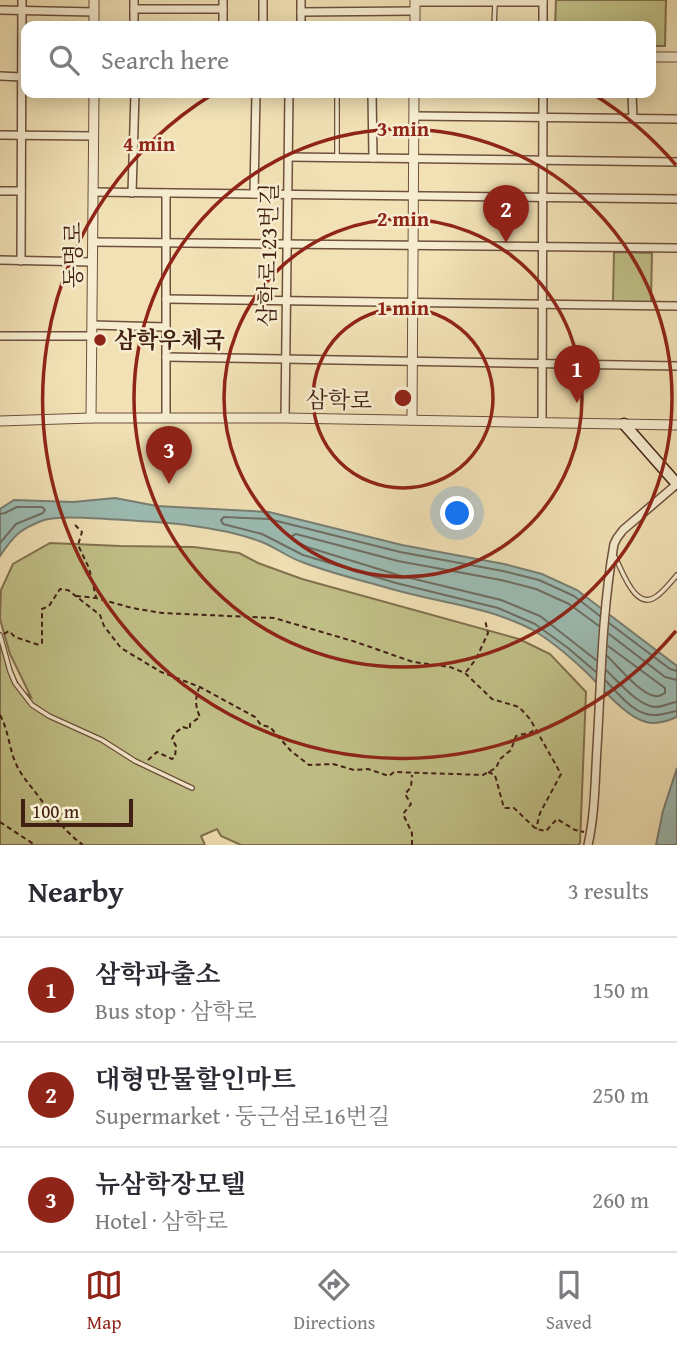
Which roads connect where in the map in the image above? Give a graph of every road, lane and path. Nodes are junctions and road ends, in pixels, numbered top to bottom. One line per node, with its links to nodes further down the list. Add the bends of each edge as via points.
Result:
1 (22, 0): 14 (street)
2 (94, 0): 16 (street)
3 (134, 0): 11 (street)
4 (223, 0): 12 (street)
5 (262, 0): 22 (street)
6 (301, 0): 17 (street)
7 (372, 0): 15 (street)
8 (543, 1): 9 (street); 25 (street)
9 (495, 2): 10 (street); 24 (lane)
10 (415, 4): 15 (street)
11 (134, 9): 12 (street); 20 (street)
12 (223, 9): 21 (street)
13 (0, 10): 14 (street)
14 (22, 11): 16 (street); 18 (street)
15 (372, 11): 17 (street)
16 (94, 12): 19 (street)
17 (301, 12): 23 (street)
18 (22, 21)
19 (94, 21)
20 (134, 21)
21 (223, 21)
22 (262, 21)
23 (301, 21)
24 (495, 21)
25 (543, 21)
26 (656, 57): 27 (street)
27 (677, 57)
28 (0, 76): 29 (street)
29 (21, 77)
30 (22, 98): 45 (street)
31 (94, 98): 46 (street, 동명로)
32 (135, 98): 56 (street)
33 (256, 98): 58 (street)
34 (289, 98): 47 (street, 삼학로123번길)
35 (337, 98): 48 (lane)
36 (372, 98): 49 (street)
37 (414, 98): 40 (street)
38 (543, 98): 41 (street)
39 (632, 98): 42 (street)
40 (414, 116): 41 (street); 50 (street)
41 (543, 118): 42 (street); 51 (street)
42 (632, 118): 43 (street)
43 (677, 119)
44 (0, 135): 45 (street)
45 (21, 135): 46 (street); 54 (street)
46 (93, 136): 55 (street, 동명로)
47 (288, 157): 48 (street); 59 (street, 삼학로123번길)
48 (337, 157): 49 (street)
49 (373, 158): 50 (street)
50 (414, 158): 51 (street); 60 (street)
51 (543, 160): 52 (street); 61 (street)
52 (677, 162)
53 (0, 191): 54 (street)
54 (21, 191): 70 (street)
55 (93, 192): 56 (street); 63 (street, 동명로)
56 (132, 193): 57 (street)
57 (166, 193): 58 (street); 64 (street)
58 (254, 194): 59 (street)
59 (288, 195): 60 (street); 65 (street, 삼학로123번길)
60 (414, 196): 61 (street); 66 (street)
61 (543, 198): 62 (street); 67 (street)
62 (677, 199)
63 (93, 242): 64 (street); 71 (street, 동명로)
64 (166, 243): 65 (street); 72 (street)
65 (287, 244): 66 (street); 73 (street, 삼학로123번길)
66 (413, 245): 67 (street); 74 (street)
67 (543, 246): 68 (street); 75 (street)
68 (677, 248)
69 (0, 260): 70 (street)
70 (21, 261): 71 (street)
71 (92, 262): 78 (street, 동명로)
72 (166, 299): 73 (street); 77 (street)
73 (286, 301): 74 (street); 81 (street, 삼학로123번길)
74 (413, 303): 75 (street); 82 (street)
75 (542, 304): 76 (street); 83 (street)
76 (677, 306)
77 (166, 327): 78 (street); 80 (street)
78 (92, 330): 79 (street); 85 (street, 동명로)
79 (0, 336)
80 (166, 356): 81 (street); 86 (street)
81 (286, 359): 82 (street); 87 (street, 삼학로123번길)
82 (412, 361): 83 (street); 88 (street)
83 (542, 363): 84 (street); 90 (street)
84 (677, 366)
85 (91, 418): 86 (street, 삼학로); 89 (street, 삼학로)
86 (166, 418): 87 (street, 삼학로)
87 (285, 418): 88 (street, 삼학로)
88 (412, 420): 90 (street, 삼학로)
89 (0, 421)
90 (542, 422): 91 (street, 삼학로)
91 (624, 424): 92 (street, 삼학로); 93 (main road)
92 (677, 425)
93 (677, 484): 95 (street, via 620,534)
94 (75, 525): 98 (path, via 82,532 78,545)
95 (613, 553): 96 (lane, via 641,600 657,596); 111 (street)
96 (677, 575)
97 (74, 596): 98 (path); 100 (path, via 60,589 49,606 41,609 39,645 9,631); 102 (path, via 100,615 121,648 161,672)
98 (96, 598): 101 (path, via 162,613 274,618 413,662)
99 (485, 620): 101 (path, via 488,633)
100 (0, 635): 105 (lane, via 15,683 32,705)
101 (465, 673): 104 (path, via 492,699 519,707)
102 (200, 687): 105 (path, via 195,697 200,717 190,729 183,727 175,733 175,757 157,752 147,761); 107 (path, via 270,727 309,765 333,764 389,776 394,772)
103 (0, 715): 113 (path, via 23,776 69,835)
104 (534, 728): 106 (path, via 516,736 511,750); 110 (path, via 561,774)
105 (135, 761): 108 (lane)
106 (488, 772): 107 (path); 110 (path, via 495,775 504,808 514,808)
107 (412, 774): 114 (path, via 405,794 411,804 403,814)
108 (192, 788)
109 (0, 822): 112 (path)
110 (536, 829): 111 (path, via 546,831 557,819)
111 (590, 834): 115 (street)
112 (35, 845)
113 (83, 845)
114 (412, 845)
115 (588, 845)

